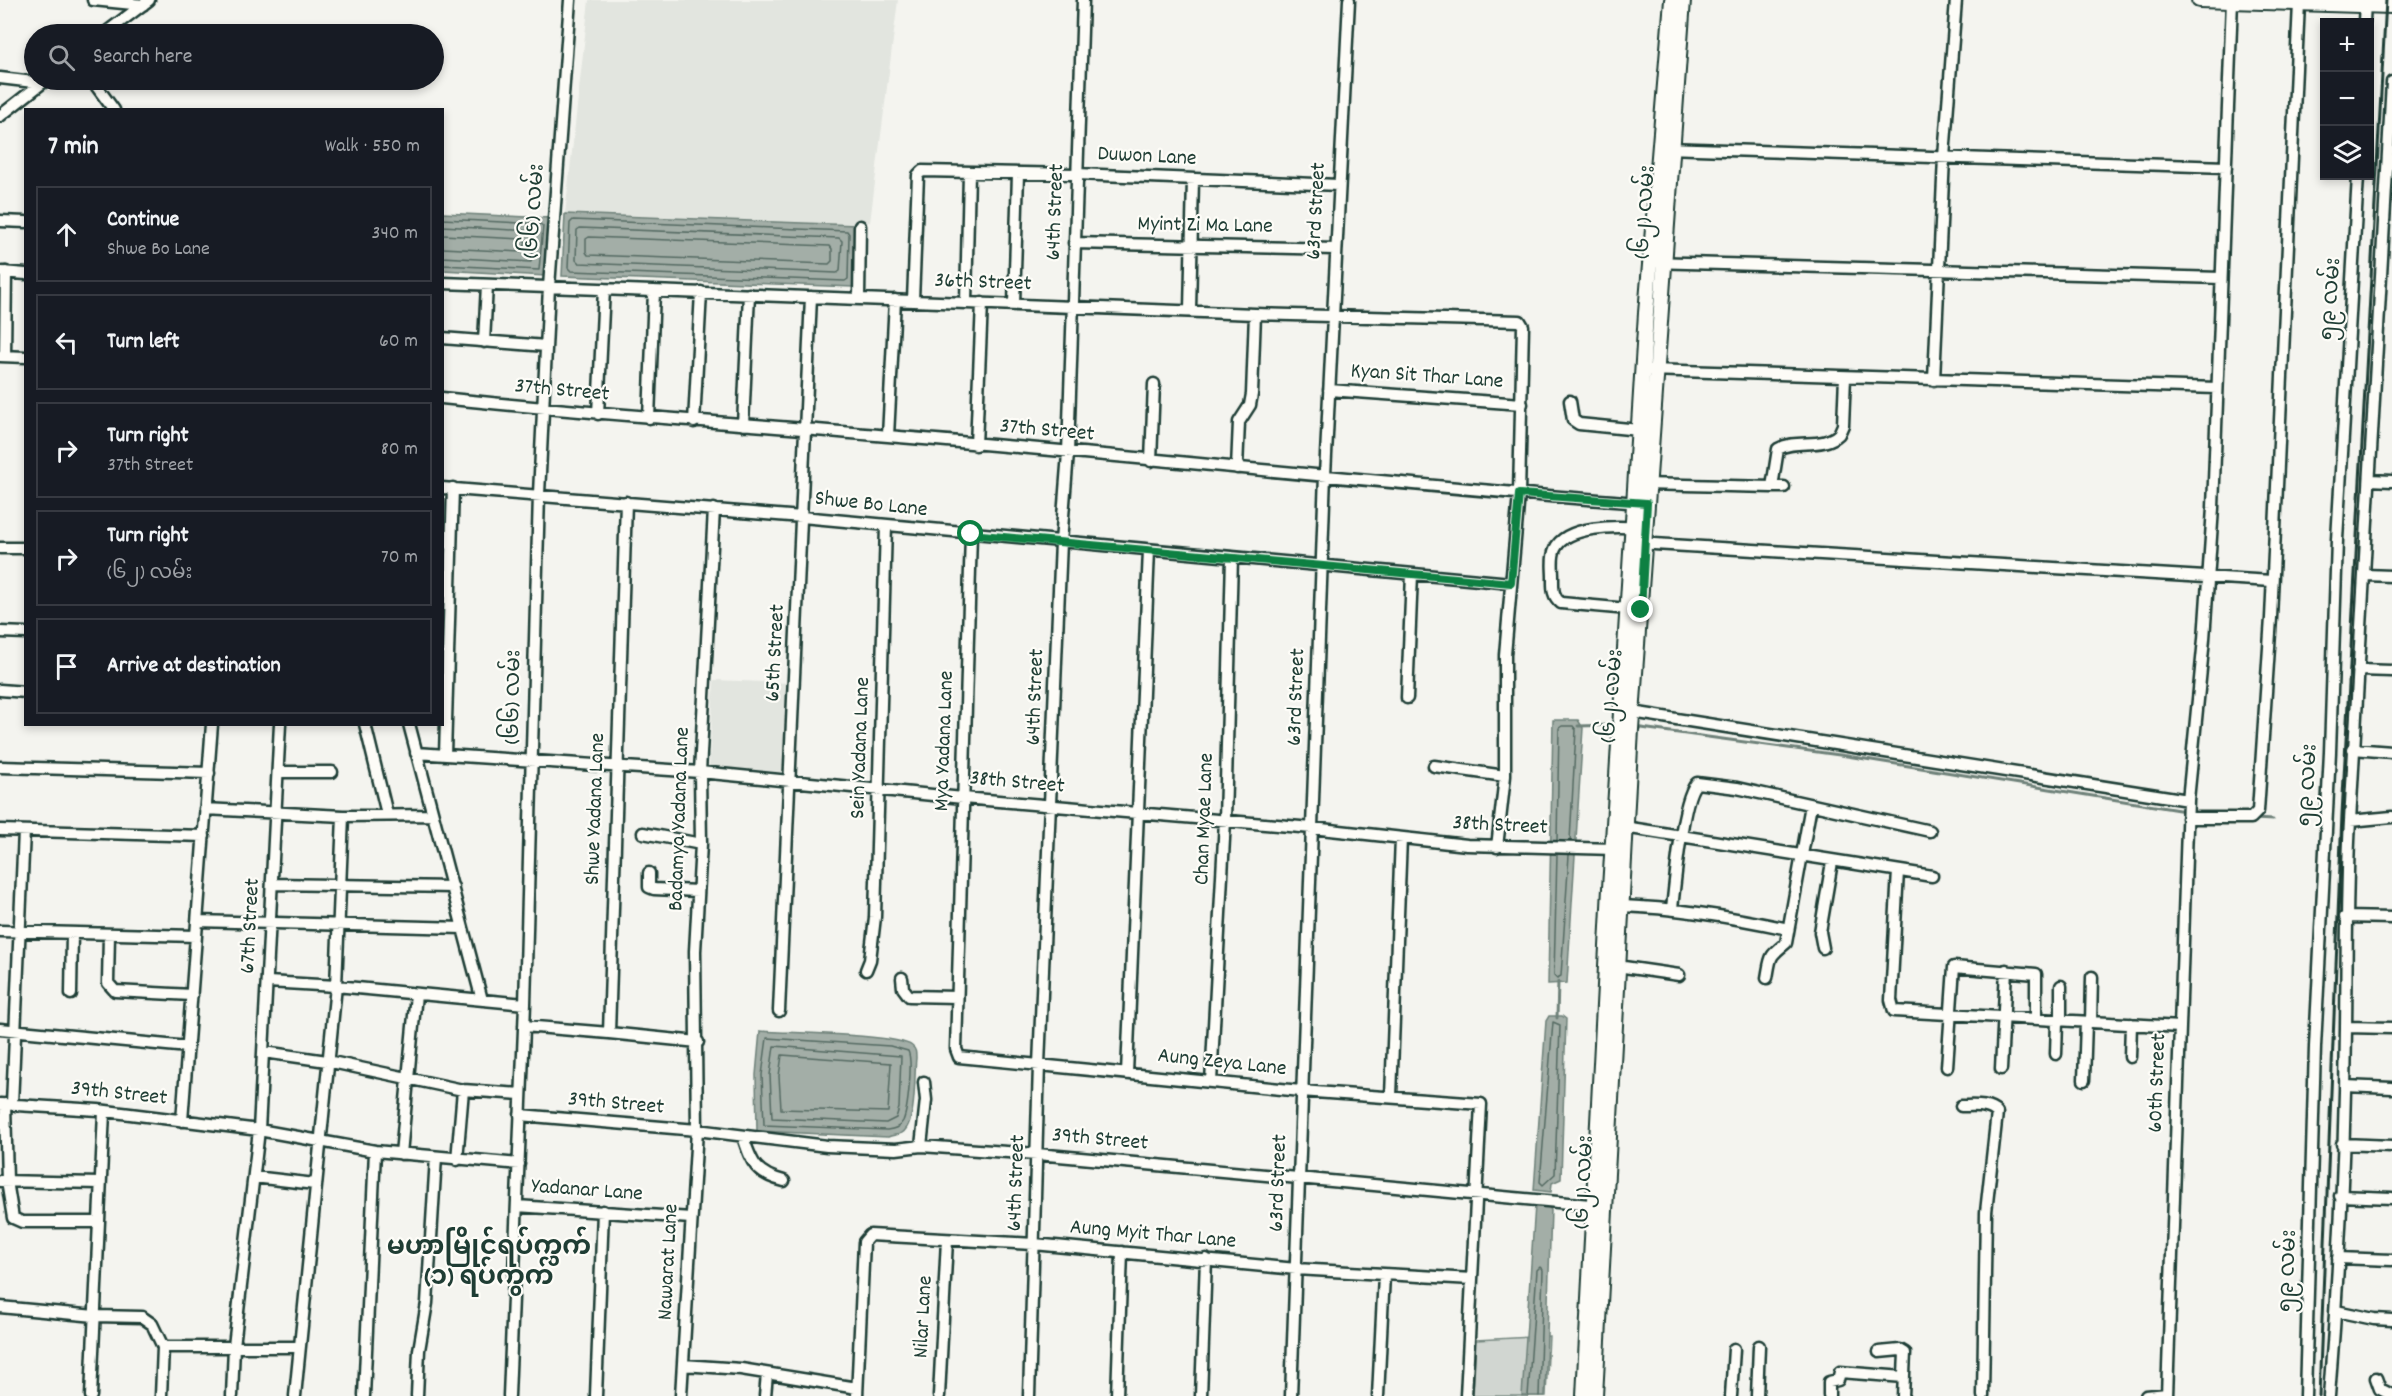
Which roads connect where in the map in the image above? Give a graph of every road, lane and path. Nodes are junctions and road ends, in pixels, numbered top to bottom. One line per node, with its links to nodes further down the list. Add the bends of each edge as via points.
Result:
1 (93, 0): 10 (street)
2 (570, 0): 47 (street, (၆၆) လမ်း)
3 (1083, 0): 29 (street, 64th Street)
4 (1349, 0): 32 (street, 63rd Street)
5 (1672, 0): 23 (main road, (၆၂) လမ်း)
6 (1683, 0): 23 (main road, (၆၂) လမ်း)
7 (1956, 0): 24 (street)
8 (2199, 0): 9 (main road)
9 (2232, 1): 11 (main road); 25 (street, 60th Street)
10 (146, 2): 15 (street)
11 (2299, 3): 12 (main road); 116 (street)
12 (2365, 3): 13 (main road); 14 (street)
13 (2392, 6)
14 (2364, 18)
15 (117, 24)
16 (0, 78): 17 (street)
17 (24, 80)
18 (2392, 82): 26 (street)
19 (33, 90): 22 (street)
20 (99, 90): 21 (street)
21 (113, 108)
22 (0, 116)
23 (1665, 148): 24 (street); 40 (main road, (၆၂) လမ်း)
24 (1944, 157): 25 (street); 41 (street)
25 (2226, 167): 44 (street, 60th Street)
26 (2389, 168): 36 (street)
27 (969, 173): 28 (street, Duwon Lane); 55 (street, Duwon Lane, via 919,173); 56 (street)
28 (1018, 174): 29 (street, Duwon Lane); 58 (street)
29 (1077, 174): 30 (street, Duwon Lane); 37 (street, 64th Street)
30 (1193, 179): 32 (street, Duwon Lane); 38 (street)
31 (2358, 180): 330 (street, ၅၉ လမ်း, via 2337,540 2315,1047)
32 (1338, 185): 39 (street, 63rd Street)
33 (0, 221): 34 (street)
34 (24, 222)
35 (860, 226): 53 (street)
36 (2387, 232): 90 (street)
37 (1074, 243): 38 (street, Myint Zi Ma Lane); 59 (street, 64th Street)
38 (1192, 244): 39 (street, Myint Zi Ma Lane); 60 (street)
39 (1335, 249): 62 (street, 63rd Street)
40 (1657, 263): 41 (street); 68 (main road, (၆၂) လမ်း)
41 (1938, 270): 44 (street); 70 (street)
42 (3, 272): 43 (street); 66 (street)
43 (24, 274)
44 (2221, 278): 72 (street, 60th Street)
45 (444, 283): 46 (street, 36th Street)
46 (487, 285): 47 (street, 36th Street); 64 (street)
47 (549, 287): 48 (street, 36th Street); 65 (street, (၆၆) လမ်း)
48 (604, 289): 49 (street, 36th Street); 78 (street)
49 (654, 291): 50 (street, 36th Street); 79 (street)
50 (701, 292): 51 (street, 36th Street); 80 (street)
51 (749, 294): 52 (street, 36th Street); 81 (street)
52 (811, 297): 53 (street, 36th Street); 83 (street, 65th Street)
53 (859, 298): 54 (street, 36th Street)
54 (895, 300): 55 (street, 36th Street); 84 (street)
55 (913, 300): 56 (street, 36th Street)
56 (966, 302): 57 (street, 36th Street)
57 (982, 303): 58 (street, 36th Street); 85 (street)
58 (1014, 304): 59 (street, 36th Street)
59 (1071, 306): 60 (street, 36th Street); 86 (street, 64th Street)
60 (1190, 310): 61 (street, 36th Street)
61 (1255, 314): 62 (street, 36th Street); 88 (street, via 1252,394 1250,405 1240,417)
62 (1332, 316): 73 (street, 63rd Street); 76 (street, 36th Street, via 1522,323)
63 (444, 338): 64 (street)
64 (484, 342): 65 (street)
65 (546, 346): 77 (street, (၆၆) လမ်း)
66 (2, 356): 67 (street)
67 (24, 357)
68 (1650, 370): 69 (street); 82 (main road, (၆၂) လမ်း); 92 (main road, (၆၂) လမ်း)
69 (1845, 377): 70 (street); 93 (street, via 1843,425 1839,434 1823,442 1778,449)
70 (1934, 380): 72 (street)
71 (1154, 384): 87 (street)
72 (2217, 388): 115 (street, 60th Street)
73 (1329, 390): 76 (street, Kyan Sit Thar Lane); 89 (street, 63rd Street)
74 (444, 398): 77 (street, 37th Street)
75 (1570, 401): 82 (street, via 1573,420 1579,424)
76 (1522, 404): 97 (street)
77 (543, 409): 78 (street, 37th Street); 96 (street, (၆၆) လမ်း)
78 (598, 414): 79 (street, 37th Street)
79 (649, 418): 80 (street, 37th Street)
80 (694, 422): 81 (street, 37th Street)
81 (743, 426): 83 (street, 37th Street)
82 (1639, 430): 92 (main road, (၆၂) လမ်း)
83 (803, 431): 84 (street, 37th Street); 101 (street, 65th Street)
84 (888, 436): 85 (street, 37th Street)
85 (976, 445): 86 (street, 37th Street)
86 (1068, 453): 87 (street, 37th Street); 105 (street, 64th Street)
87 (1150, 461): 88 (street, 37th Street)
88 (1237, 468): 89 (street, 37th Street)
89 (1325, 475): 97 (street, 37th Street); 111 (street, 63rd Street)
90 (2370, 480): 91 (street); 113 (street)
91 (2392, 482)
92 (1642, 484): 93 (street); 99 (main road, (၆၂) လမ်း)
93 (1772, 487): 94 (street)
94 (1784, 487)
95 (448, 488): 96 (street, Shwe Bo Lane); 134 (street)
96 (539, 494): 98 (street, Shwe Bo Lane); 135 (street, (၆၆) လမ်း)
97 (1519, 494): 99 (street, 37th Street); 117 (street)
98 (626, 502): 100 (street, Shwe Bo Lane); 136 (street, Shwe Yadana Lane)
99 (1641, 503): 103 (main road, (၆၂) လမ်း)
100 (714, 509): 101 (street, Shwe Bo Lane); 141 (street, Badamya Yadana Lane)
101 (802, 517): 102 (street, Shwe Bo Lane); 144 (street, 65th Street)
102 (886, 526): 104 (street, Shwe Bo Lane); 145 (street, Sein Yadana Lane)
103 (1640, 528): 106 (main road, (၆၂) လမ်း); 118 (street, via 1599,527 1571,537 1556,548 1553,565 1553,591 1561,603)
104 (971, 534): 105 (street, Shwe Bo Lane); 146 (street, Mya Yadana Lane)
105 (1061, 542): 109 (street, Shwe Bo Lane); 148 (street, 64th Street)
106 (1639, 544): 115 (street); 118 (main road, (၆၂) လမ်း); 126 (main road, (၆၂) လမ်း)
107 (0, 548): 108 (street)
108 (24, 548)
109 (1149, 550): 110 (street, Shwe Bo Lane); 153 (street)
110 (1232, 557): 111 (street, Shwe Bo Lane); 157 (street, Chan Myae Lane)
111 (1322, 566): 112 (street, Shwe Bo Lane); 160 (street, 63rd Street)
112 (1412, 574): 117 (street, Shwe Bo Lane); 125 (street)
113 (2364, 575): 114 (street); 121 (street)
114 (2392, 576)
115 (2207, 578): 116 (street); 150 (street, 60th Street)
116 (2272, 581): 150 (street, via 2258,811 2251,818)
117 (1511, 583): 143 (street, via 1505,655)
118 (1628, 609): 126 (main road, (၆၂) လမ်း)
119 (0, 632): 120 (street)
120 (24, 633)
121 (2358, 670): 122 (street); 131 (street)
122 (2392, 671)
123 (0, 690): 124 (street)
124 (24, 692)
125 (1407, 698)
126 (1628, 722): 150 (street); 159 (main road, (၆၂) လမ်း)
127 (213, 726): 142 (street)
128 (280, 726): 139 (street, 67th Street)
129 (365, 726): 152 (street)
130 (409, 726): 133 (street)
131 (2354, 749): 132 (street); 158 (street)
132 (2392, 752)
133 (416, 753): 134 (street, 38th Street); 154 (street)
134 (445, 755): 135 (street, 38th Street)
135 (532, 760): 136 (street, 38th Street); 210 (street, (၆၆) လမ်း)
136 (616, 766): 141 (street, 38th Street); 224 (street, Shwe Yadana Lane)
137 (1434, 766): 143 (street)
138 (0, 767): 142 (street)
139 (278, 772): 140 (street); 151 (street, 67th Street)
140 (332, 772)
141 (700, 772): 144 (street, 38th Street); 168 (street, Badamya Yadana Lane)
142 (209, 773): 149 (street)
143 (1505, 776): 169 (street)
144 (790, 781): 145 (street, 38th Street); 211 (street, 65th Street)
145 (880, 789): 146 (street, 38th Street); 196 (street, Sein Yadana Lane, via 875,917)
146 (963, 798): 148 (street, 38th Street); 208 (street, Mya Yadana Lane)
147 (1811, 805): 163 (street); 166 (street, via 1697,783 1691,791); 171 (street)
148 (1051, 806): 153 (street, 38th Street); 232 (street, 64th Street)
149 (205, 809): 151 (street); 165 (street)
150 (2187, 809): 219 (street, 60th Street)
151 (276, 813): 155 (street); 176 (street, 67th Street)
152 (387, 814): 154 (street); 155 (street)
153 (1138, 814): 157 (street, 38th Street); 235 (street)
154 (433, 815): 178 (street)
155 (343, 816): 177 (street)
156 (2392, 817): 158 (street)
157 (1225, 820): 160 (street, 38th Street); 239 (street, Chan Myae Lane)
158 (2350, 821): 182 (street)
159 (1621, 826): 166 (street); 170 (main road, (၆၂) လမ်း); 180 (main road, (၆၂) လမ်း)
160 (1312, 828): 167 (street, 38th Street); 243 (street, 63rd Street)
161 (0, 830): 162 (street)
162 (24, 831): 165 (street); 190 (street)
163 (1930, 831)
164 (643, 833): 168 (street)
165 (204, 836): 184 (street)
166 (1682, 836): 171 (street); 181 (street)
167 (1401, 838): 169 (street, 38th Street); 245 (street)
168 (700, 844): 179 (street, Badamya Yadana Lane)
169 (1497, 847): 170 (street, 38th Street)
170 (1614, 849): 273 (main road, (၆၂) လမ်း)
171 (1801, 856): 172 (street); 188 (street)
172 (1832, 862): 173 (street); 194 (street, via 1820,932)
173 (1898, 871): 175 (street); 212 (street, via 1892,1006 1902,1013)
174 (649, 873): 179 (street, via 649,887 654,889)
175 (1932, 876)
176 (273, 884): 177 (street); 185 (street, 67th Street)
177 (341, 887): 178 (street); 186 (street)
178 (453, 887): 187 (street)
179 (698, 891): 225 (street, Badamya Yadana Lane, via 694,995)
180 (1622, 906): 181 (street); 195 (main road, (၆၂) လမ်း)
181 (1672, 908): 188 (street)
182 (2345, 917): 183 (street); 220 (street)
183 (2392, 918)
184 (197, 921): 185 (street); 193 (street)
185 (270, 923): 186 (street); 202 (street, 67th Street)
186 (338, 925): 187 (street); 203 (street)
187 (462, 928): 209 (street)
188 (1788, 929): 201 (street, via 1785,945 1771,955)
189 (0, 931): 190 (street)
190 (19, 932): 191 (street); 223 (street)
191 (72, 933): 192 (street); 205 (street)
192 (109, 934): 193 (street); 207 (street, via 111,988)
193 (196, 936): 207 (street)
194 (1823, 948)
195 (1617, 966): 198 (street); 273 (main road, (၆၂) လမ်း)
196 (866, 970)
197 (2006, 970): 212 (street, via 1953,967); 213 (street); 214 (street, via 2037,976)
198 (1679, 975)
199 (2092, 977): 216 (street)
200 (902, 978): 208 (street, via 909,996)
201 (1767, 978)
202 (268, 982): 203 (street); 227 (street, 67th Street)
203 (336, 986): 206 (street); 231 (street)
204 (2061, 986): 215 (street)
205 (70, 994)
206 (416, 994): 209 (street); 236 (street)
207 (192, 995): 226 (street)
208 (957, 997): 229 (street, Mya Yadana Lane)
209 (482, 1000): 210 (street)
210 (525, 1004): 218 (street, (၆၆) လမ်း)
211 (779, 1011)
212 (1952, 1016): 213 (street); 233 (street)
213 (2004, 1019): 214 (street); 234 (street)
214 (2036, 1019): 215 (street)
215 (2059, 1021): 216 (street); 228 (street)
216 (2088, 1022): 217 (street); 237 (street)
217 (2131, 1024): 219 (street); 230 (street)
218 (524, 1026): 224 (street); 244 (street, (၆၆) လမ်း)
219 (2180, 1027): 303 (street, 60th Street)
220 (2346, 1027): 221 (street); 240 (street)
221 (2392, 1028)
222 (0, 1029): 223 (street)
223 (15, 1030): 226 (street); 246 (street)
224 (609, 1033): 225 (street)
225 (698, 1042): 252 (street, Badamya Yadana Lane)
226 (188, 1047): 250 (street)
227 (264, 1052): 231 (street); 251 (street, 67th Street)
228 (2056, 1054)
229 (959, 1057): 232 (street, Aung Zeya Lane)
230 (2130, 1057)
231 (327, 1061): 236 (street); 254 (street)
232 (1039, 1065): 235 (street, Aung Zeya Lane); 260 (street, 64th Street)
233 (1947, 1066)
234 (2001, 1068)
235 (1127, 1073): 239 (street, Aung Zeya Lane)
236 (408, 1078): 242 (street); 259 (street)
237 (2084, 1080)
238 (924, 1082): 256 (street)
239 (1212, 1082): 243 (street, Aung Zeya Lane)
240 (2344, 1086): 241 (street); 255 (street)
241 (2392, 1088)
242 (463, 1090): 244 (street); 262 (street)
243 (1301, 1091): 245 (street, Aung Zeya Lane); 265 (street, 63rd Street)
244 (521, 1094): 249 (street, (၆၆) လမ်း)
245 (1391, 1096): 270 (street, Aung Zeya Lane, via 1481,1104)
246 (5, 1104): 248 (street, 39th Street); 266 (street)
247 (1961, 1106): 328 (street, via 1983,1106 1997,1113 1986,1212)
248 (104, 1112): 250 (street, 39th Street); 268 (street)
249 (520, 1115): 252 (street, 39th Street); 263 (street, (၆၆) လမ်း)
250 (182, 1121): 251 (street, 39th Street)
251 (260, 1130): 254 (street, 39th Street); 264 (street, 67th Street)
252 (697, 1130): 253 (street, 39th Street); 276 (street, Nawarat Lane)
253 (743, 1137): 256 (street, 39th Street, via 827,1146); 267 (street, via 759,1171)
254 (319, 1139): 258 (street, 39th Street); 269 (street)
255 (2342, 1144): 257 (street); 271 (street)
256 (921, 1146): 260 (street, 39th Street)
257 (2392, 1146)
258 (375, 1151): 259 (street, 39th Street); 309 (street)
259 (401, 1154): 261 (street, 39th Street)
260 (1037, 1154): 265 (street, 39th Street); 279 (street, 64th Street)
261 (436, 1157): 262 (street, 39th Street); 310 (street)
262 (457, 1160): 263 (street, 39th Street)
263 (519, 1164): 274 (street, (၆၆) လမ်း)
264 (254, 1177): 269 (street); 291 (street, 67th Street)
265 (1299, 1177): 270 (street, 39th Street); 284 (street, 63rd Street)
266 (3, 1181): 268 (street); 277 (street, via 16,1221)
267 (784, 1181)
268 (100, 1183): 277 (street)
269 (315, 1184): 294 (street)
270 (1476, 1194): 273 (street, 39th Street); 286 (street)
271 (2340, 1196): 272 (street); 281 (street)
272 (2392, 1198)
273 (1599, 1205): 322 (main road, (၆၂) လမ်း); 323 (main road, (၆၂) လမ်း)
274 (517, 1206): 275 (street, Yadanar Lane); 311 (street, (၆၆) လမ်း)
275 (603, 1211): 276 (street, Yadanar Lane); 312 (street)
276 (691, 1218): 297 (street, Nawarat Lane)
277 (99, 1222): 289 (street)
278 (947, 1240): 279 (street, Aung Myit Thar Lane); 302 (street, Aung Myit Thar Lane, via 870,1235 866,1238); 315 (street, Nilar Lane)
279 (1034, 1244): 280 (street, Aung Myit Thar Lane); 316 (street, 64th Street)
280 (1122, 1252): 282 (street, Aung Myit Thar Lane); 317 (street)
281 (2338, 1258): 283 (street); 288 (street)
282 (1206, 1259): 284 (street, Aung Myit Thar Lane); 318 (street)
283 (2392, 1260)
284 (1296, 1269): 285 (street, Aung Myit Thar Lane); 319 (street, 63rd Street)
285 (1384, 1275): 286 (street, Aung Myit Thar Lane); 320 (street)
286 (1472, 1279): 321 (street)
287 (0, 1307): 289 (street)
288 (2336, 1311): 290 (street); 331 (street)
289 (95, 1316): 293 (street, via 142,1317 152,1323); 305 (street)
290 (2392, 1320)
291 (234, 1346): 293 (street); 294 (street); 307 (street, 67th Street)
292 (1759, 1346): 325 (street)
293 (163, 1347): 306 (street)
294 (298, 1347): 308 (street)
295 (1734, 1349): 324 (street)
296 (1879, 1352): 299 (street, via 1905,1353)
297 (683, 1365): 298 (street); 313 (street, Nawarat Lane)
298 (767, 1374): 301 (street); 314 (street)
299 (1904, 1377): 326 (street, via 1840,1372 1838,1380 1829,1383); 327 (street)
300 (2376, 1378): 304 (street, via 2380,1389)
301 (827, 1390): 302 (street)
302 (857, 1392)
303 (2167, 1395): 329 (street)
304 (2392, 1395)
305 (91, 1396)
306 (161, 1396)
307 (232, 1396)
308 (295, 1396)
309 (364, 1396)
310 (417, 1396)
311 (508, 1396)
312 (596, 1396)
313 (681, 1396)
314 (765, 1396)
315 (939, 1396)
316 (1029, 1396)
317 (1117, 1396)
318 (1201, 1396)
319 (1291, 1396)
320 (1378, 1396)
321 (1466, 1396)
322 (1584, 1396)
323 (1595, 1396)
324 (1731, 1396)
325 (1757, 1396)
326 (1829, 1396)
327 (1903, 1396)
328 (1983, 1396)
329 (2146, 1396)
330 (2305, 1396)
331 (2329, 1396)

